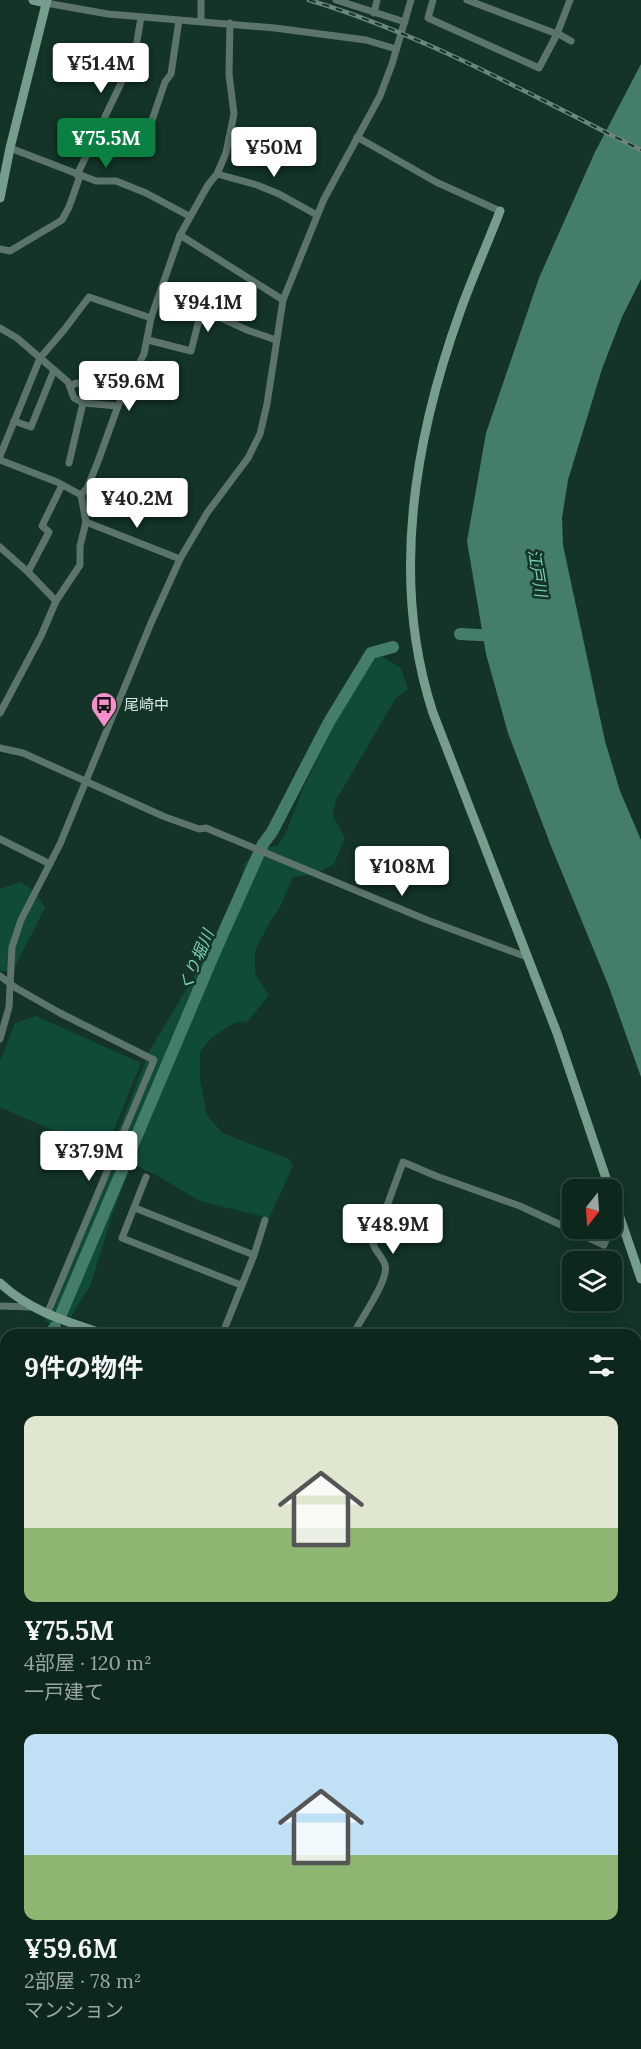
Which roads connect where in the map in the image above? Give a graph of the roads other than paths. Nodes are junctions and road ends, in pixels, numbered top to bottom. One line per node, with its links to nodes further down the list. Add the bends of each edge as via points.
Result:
1 (33, 0): 9 (street)
2 (201, 0): 13 (street)
3 (377, 0): 10 (street)
4 (411, 0): 14 (street)
5 (433, 0): 16 (street, via 428,18 539,68)
6 (467, 0): 16 (street)
7 (570, 0): 16 (street)
8 (340, 1): 10 (street)
9 (47, 2): 11 (street); 21 (street)
10 (374, 13): 14 (street)
11 (141, 17): 12 (street); 24 (street, via 135,54)
12 (179, 20): 13 (street); 20 (street, via 171,74)
13 (201, 21): 15 (street)
14 (405, 22): 18 (street)
15 (230, 23): 18 (street, via 366,40); 23 (street, via 229,74 234,114)
16 (557, 33): 17 (street)
17 (571, 41)
18 (396, 49): 19 (street, via 375,106)
19 (357, 136): 26 (street, via 436,182); 27 (street)
20 (146, 138)
21 (10, 148): 22 (street); 24 (street)
22 (3, 164): 25 (street)
23 (217, 174): 27 (street, via 279,194); 28 (street)
24 (79, 176): 28 (street, via 116,181); 30 (street, via 62,220 10,251)
25 (0, 198)
26 (500, 211): 60 (street, via 460,313 425,428 410,579 416,647 428,699)
27 (317, 215): 32 (street)
28 (189, 216): 29 (street)
29 (180, 235): 31 (street); 32 (street)
30 (0, 249)
31 (161, 290): 33 (street); 34 (street)
32 (283, 300): 37 (street)
33 (202, 309): 36 (street, via 191,351); 37 (street)
34 (151, 318): 36 (street); 38 (street, via 89,297)
35 (0, 328): 38 (street)
36 (148, 340): 40 (street)
37 (276, 340): 52 (street, via 264,422 256,443)
38 (40, 358): 39 (street); 44 (street)
39 (54, 370): 41 (street); 44 (street, via 31,427)
40 (128, 386): 41 (street, via 76,383); 43 (street)
41 (70, 387): 42 (street, via 74,399)
42 (83, 403): 43 (street); 47 (street)
43 (118, 406): 49 (street)
44 (14, 421): 45 (street)
45 (1, 445): 46 (street)
46 (0, 458): 48 (street)
47 (69, 463)
48 (62, 485): 49 (street); 53 (street, via 42,526 49,532)
49 (81, 495): 50 (street)
50 (86, 522): 52 (street); 54 (street, via 80,566)
51 (0, 547): 53 (street)
52 (180, 560): 57 (street)
53 (28, 572): 54 (street)
54 (56, 601): 55 (street)
55 (0, 713)
56 (0, 748): 57 (street, via 23,753)
57 (85, 782): 59 (street); 60 (street, via 165,817 206,828 446,928)
58 (0, 839): 59 (street)
59 (50, 864): 62 (street, via 15,934)
60 (527, 957): 65 (street)
61 (0, 976): 62 (street)
62 (10, 983): 63 (street, via 8,1016); 78 (street, via 154,1060)
63 (0, 1039)
64 (146, 1177): 66 (street)
65 (606, 1179)
66 (135, 1208): 72 (street); 75 (street, via 122,1238)
67 (265, 1220): 72 (street)
68 (622, 1224): 73 (street)
69 (562, 1226): 81 (street, via 403,1162 373,1244 386,1267 385,1273)
70 (591, 1239): 71 (street, via 604,1245)
71 (606, 1239)
72 (254, 1255): 75 (street)
73 (641, 1279)
74 (0, 1283): 77 (street)
75 (241, 1285): 80 (street)
76 (0, 1306): 77 (street)
77 (31, 1307): 78 (street)
78 (49, 1315): 79 (street)
79 (84, 1329)
80 (224, 1329)
81 (356, 1329)

